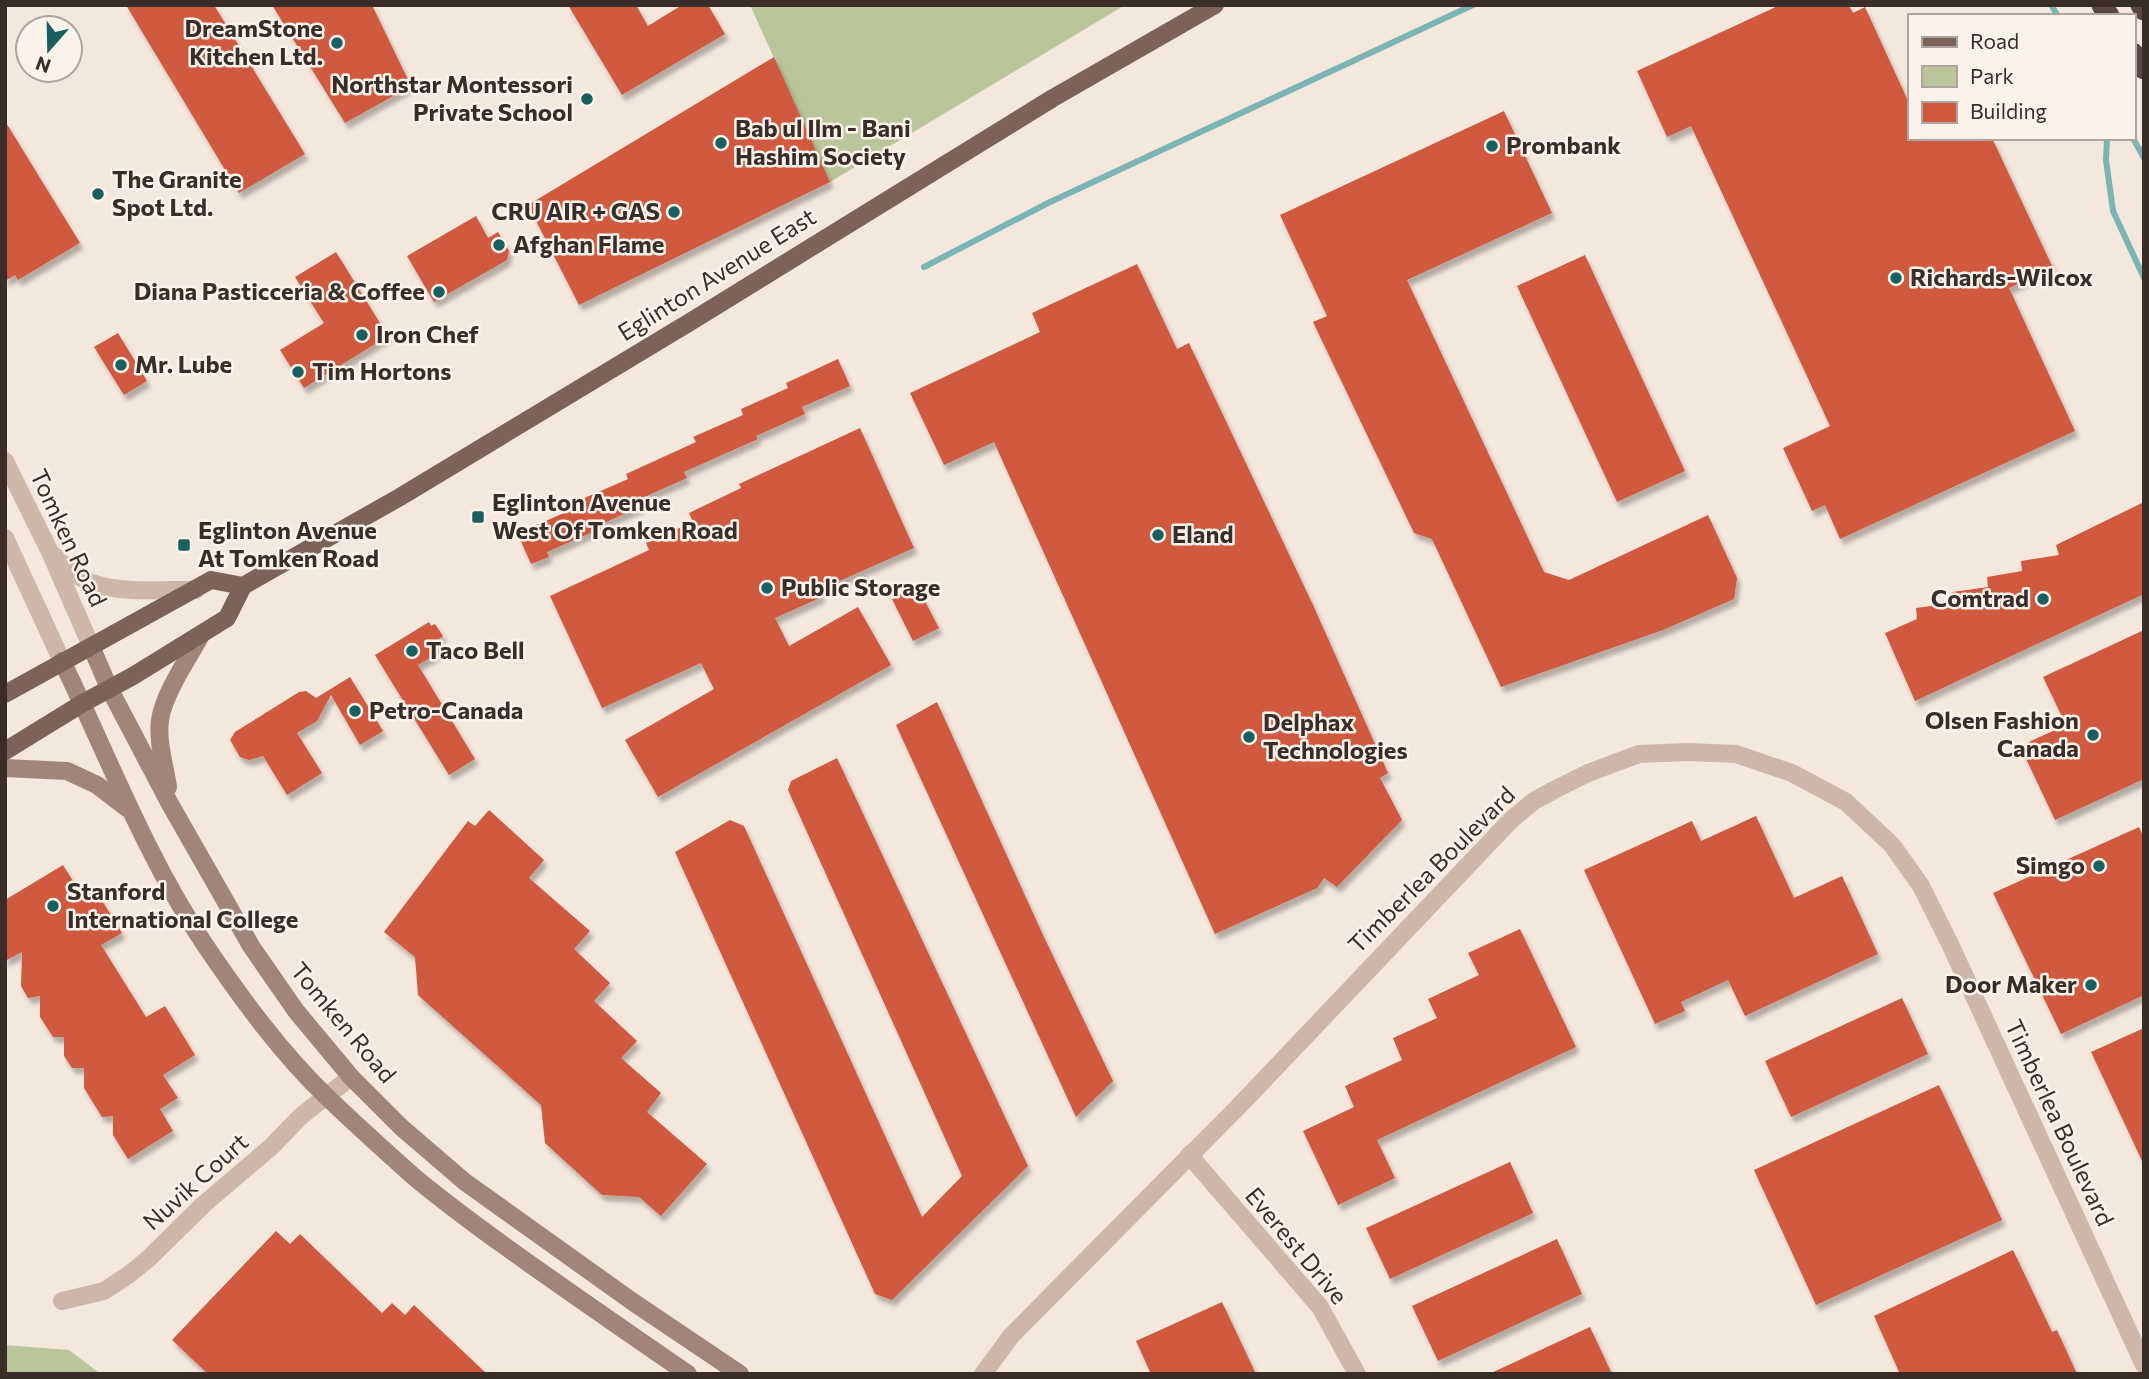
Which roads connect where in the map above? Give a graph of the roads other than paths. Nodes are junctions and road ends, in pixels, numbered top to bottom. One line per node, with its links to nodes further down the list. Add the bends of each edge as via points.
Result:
1 (1215, 5): 7 (main road, Eglinton Avenue East, via 1053,98 400,497)
2 (2141, 5): 3 (highway)
3 (2144, 10)
4 (5, 461): 6 (street, Tomken Road)
5 (5, 538): 11 (street)
6 (50, 552): 8 (street, via 91,583 120,589); 10 (street, Tomken Road)
7 (243, 586): 8 (main road, via 211,580); 9 (main road, via 227,618)
8 (196, 590): 10 (main road)
9 (201, 635): 12 (main road); 17 (main road, via 160,720)
10 (91, 646): 11 (main road); 12 (main road, Tomken Road)
11 (62, 661): 13 (main road); 14 (main road)
12 (109, 688): 14 (main road); 17 (main road, Tomken Road)
13 (5, 694)
14 (83, 703): 15 (main road); 18 (main road)
15 (5, 751)
16 (5, 768): 18 (main road, via 67,771 97,785)
17 (170, 804): 19 (main road, Tomken Road, via 251,946 296,1011)
18 (132, 812): 20 (main road, via 167,883 204,943 265,1026)
19 (351, 1077): 20 (street, Nuvik Court); 25 (main road, Tomken Road, via 465,1182)
20 (326, 1096): 22 (street, Nuvik Court, via 127,1276 104,1291); 24 (main road, via 414,1177 469,1220)
21 (1189, 1155): 23 (street, Timberlea Boulevard, via 1485,845 1534,801 1639,754 1735,754 1792,773 1846,802 1892,845 1921,886); 26 (street, Timberlea Boulevard, via 1012,1336); 27 (street, Everest Drive, via 1320,1307)
22 (62, 1301)
23 (2144, 1365)
24 (688, 1374)
25 (740, 1374)
26 (983, 1374)
27 (1357, 1374)

